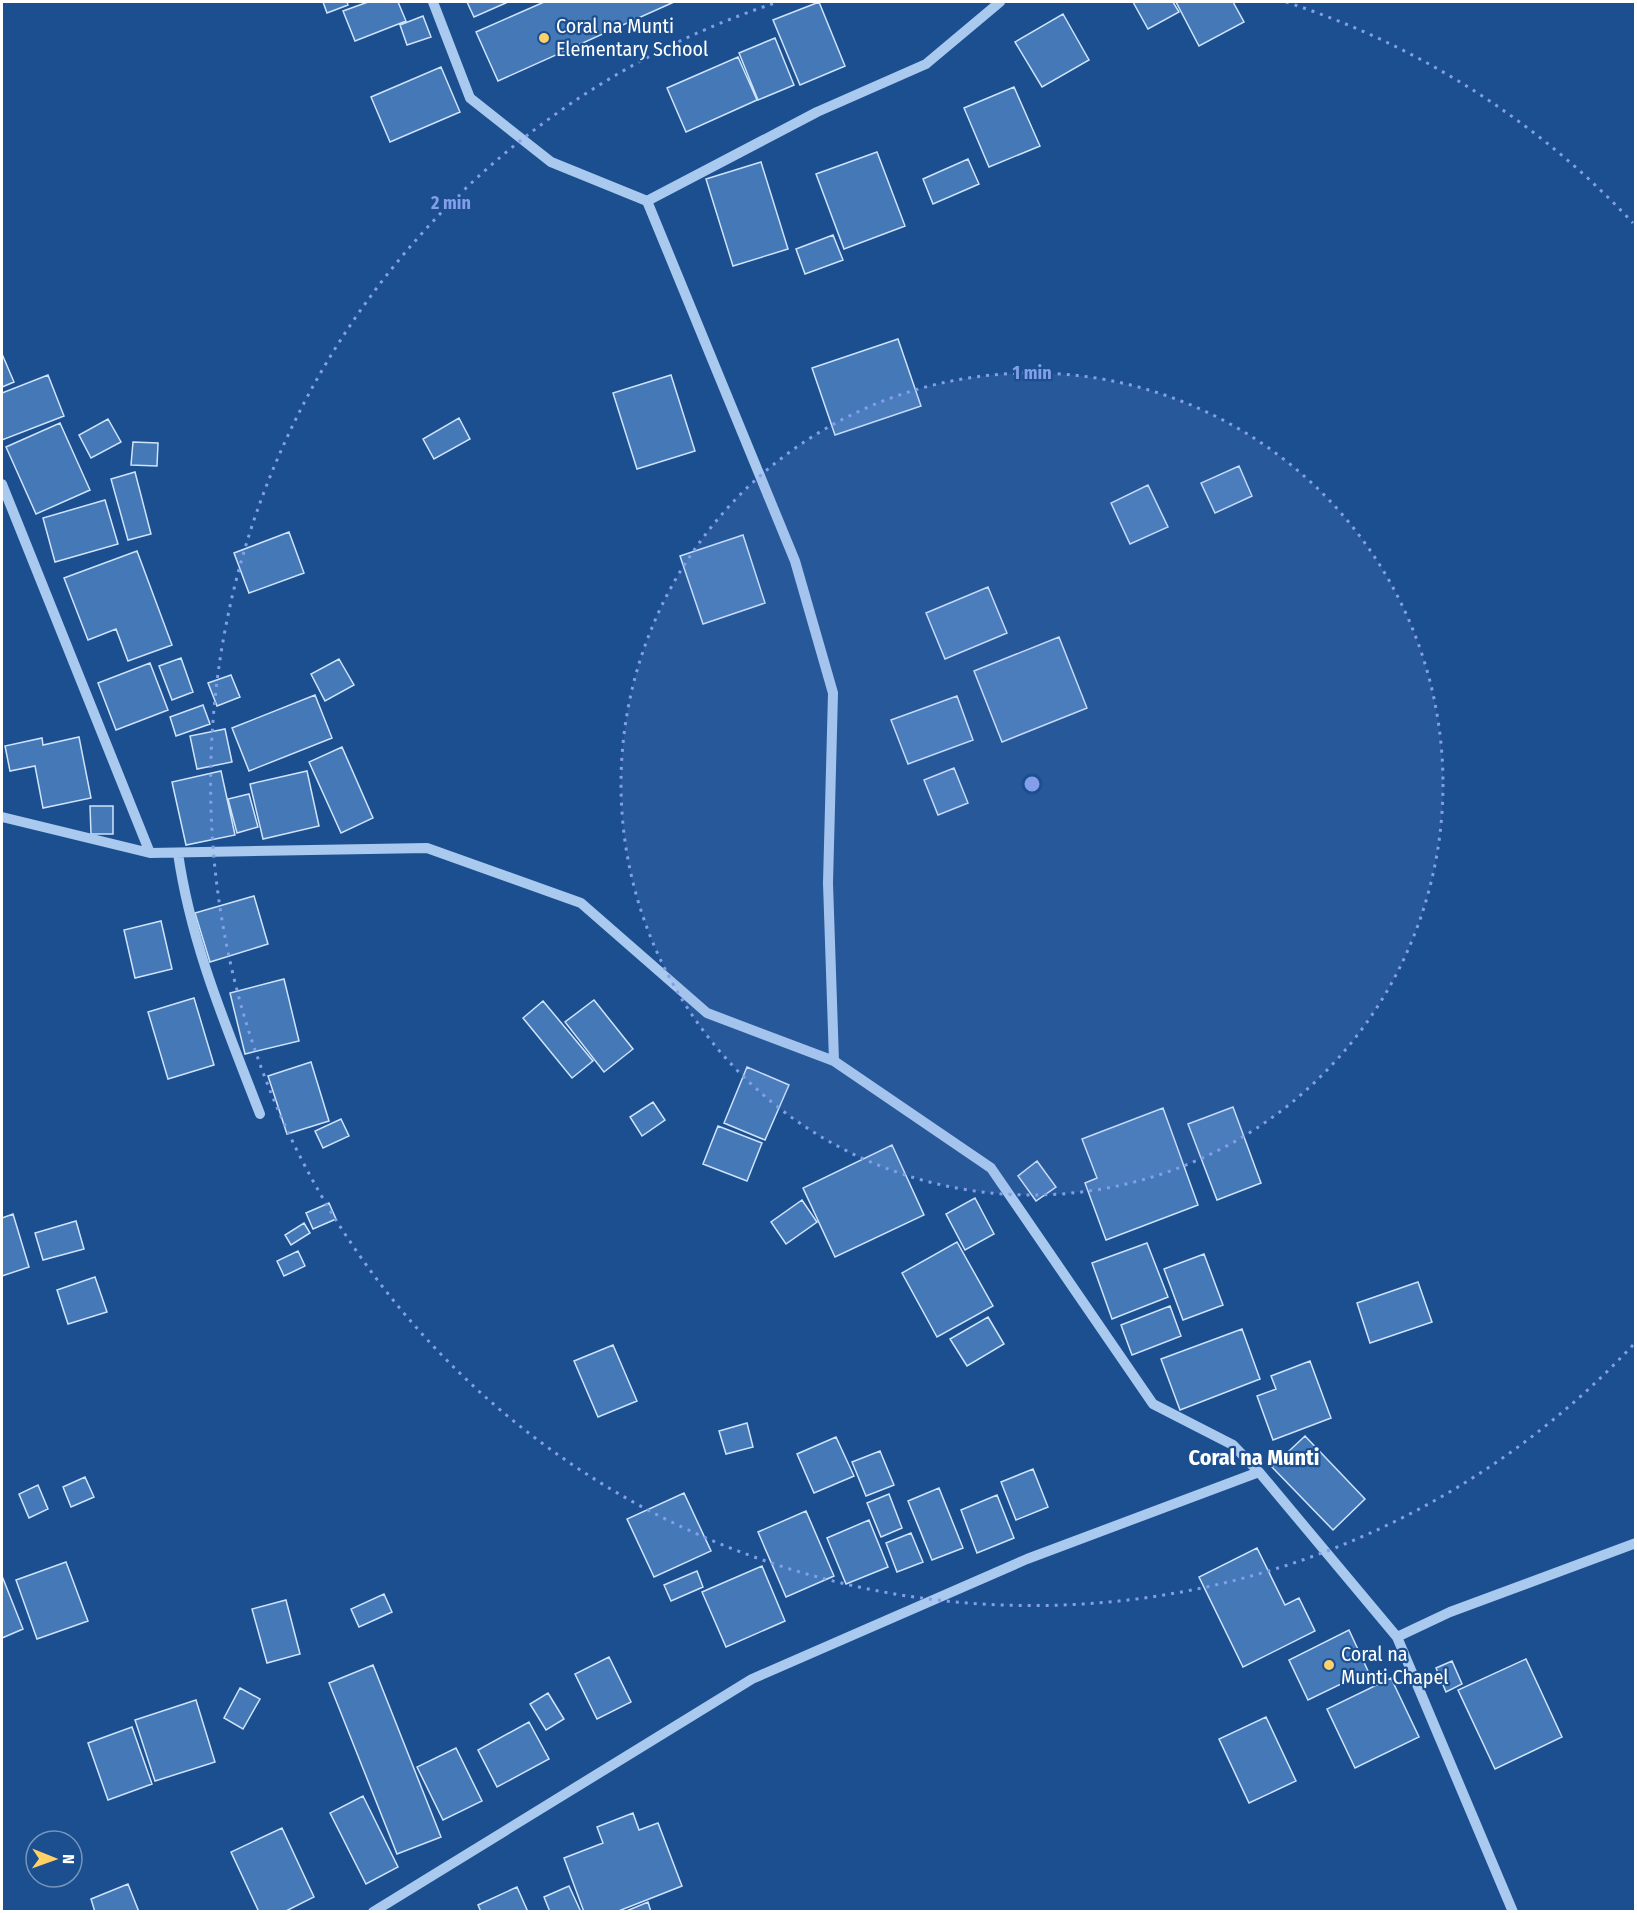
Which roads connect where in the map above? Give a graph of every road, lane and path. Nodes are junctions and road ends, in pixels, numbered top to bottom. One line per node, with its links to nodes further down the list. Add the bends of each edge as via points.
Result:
1 (433, 2): 3 (street, via 470,98 551,162)
2 (1000, 2): 3 (street, via 926,64 817,112)
3 (647, 201): 8 (street, via 795,561 833,693 828,883)
4 (2, 484): 6 (street)
5 (2, 817): 6 (street)
6 (150, 852): 7 (street)
7 (178, 853): 8 (street, via 427,848 580,903 707,1013); 9 (street, via 196,945)
8 (834, 1061): 10 (street, via 991,1168 1153,1404 1233,1445)
9 (260, 1114)
10 (1259, 1472): 12 (street); 13 (street, via 1027,1559 752,1679)
11 (1635, 1543): 12 (street, via 1450,1612)
12 (1397, 1637): 14 (street)
13 (373, 1911)
14 (1514, 1911)

